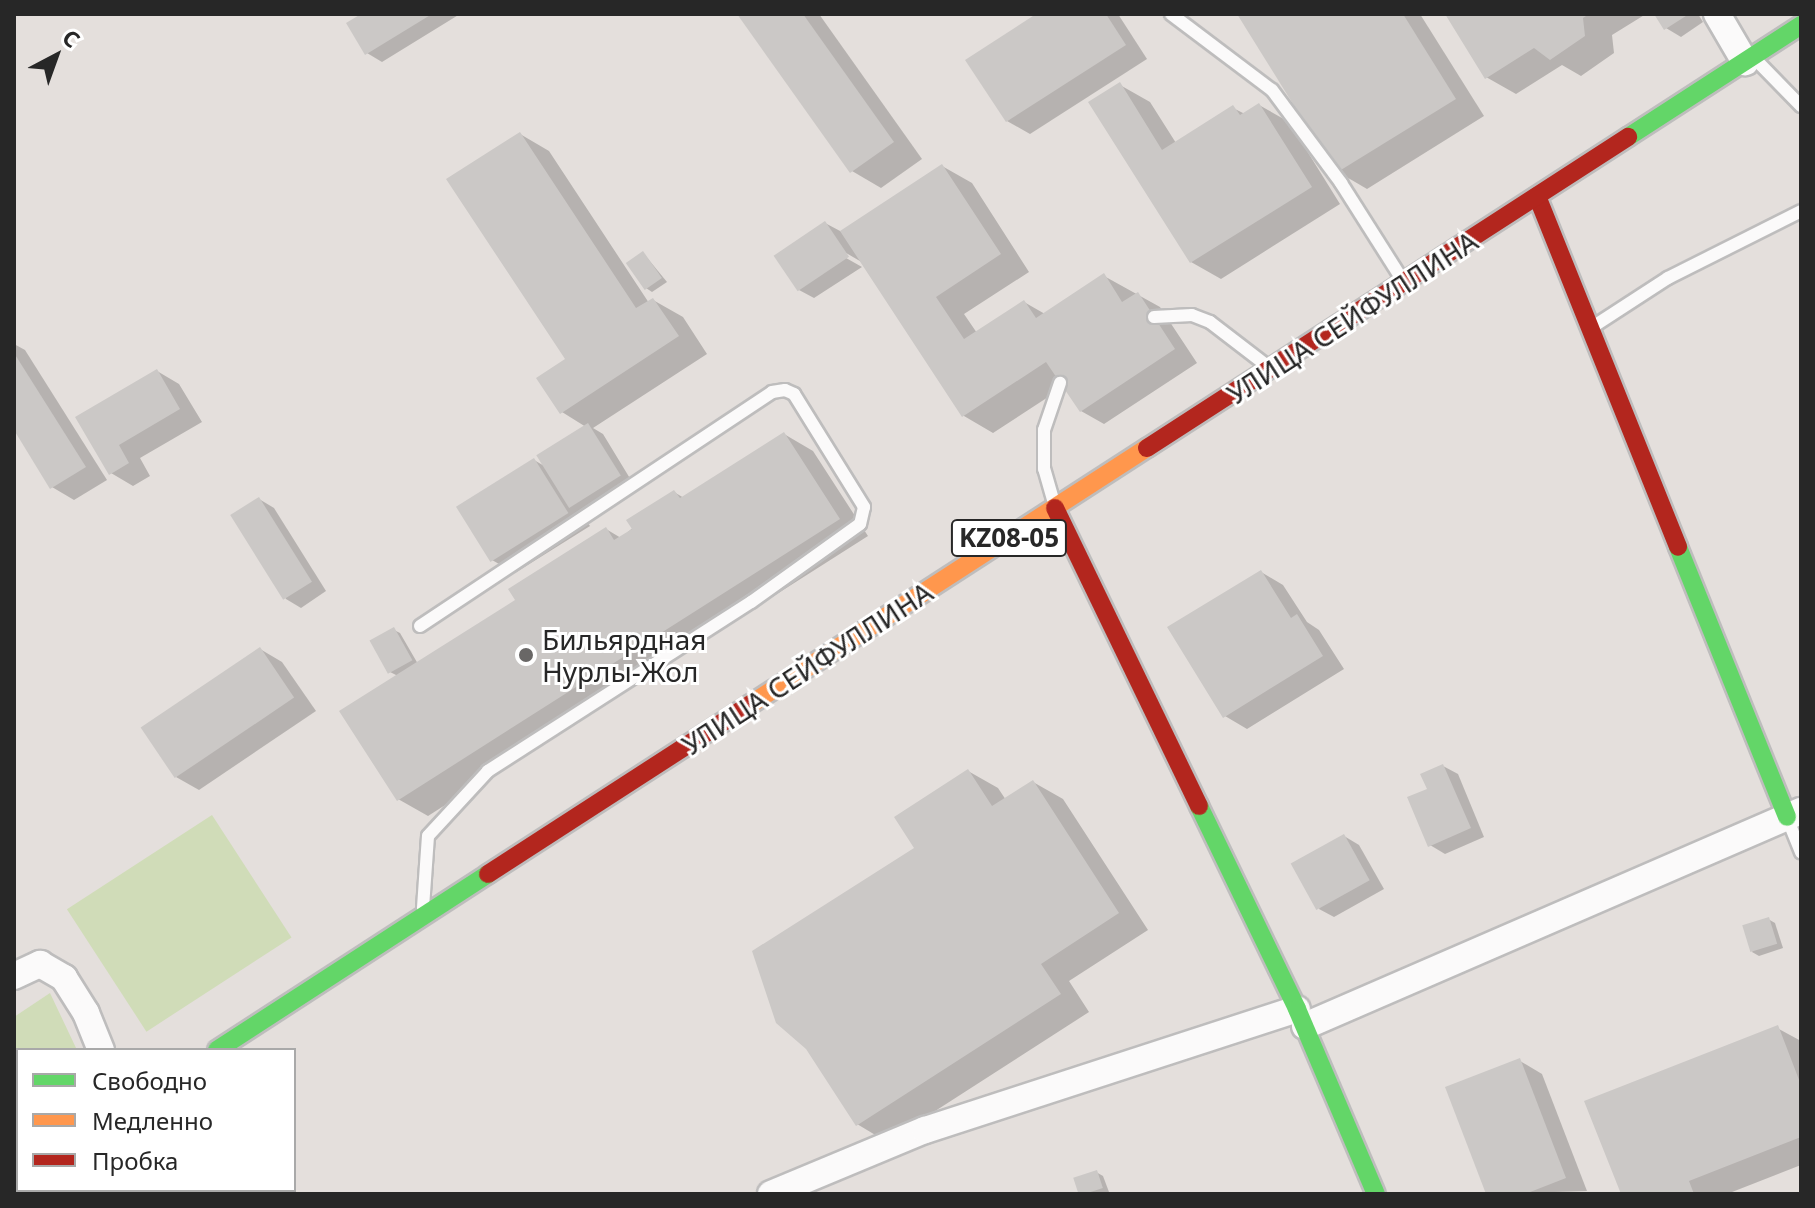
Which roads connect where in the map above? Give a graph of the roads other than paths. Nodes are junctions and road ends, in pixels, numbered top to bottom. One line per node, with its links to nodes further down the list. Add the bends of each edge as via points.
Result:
1 (1171, 14): 8 (lane, via 1272,90 1341,183)
2 (1717, 14): 4 (street)
3 (1801, 25): 4 (main road, УЛИЦА СЕЙФУЛЛИНА / KZ08-05)
4 (1749, 59): 5 (lane); 6 (main road, УЛИЦА СЕЙФУЛЛИНА / KZ08-05)
5 (1801, 106)
6 (1537, 196): 8 (main road, УЛИЦА СЕЙФУЛЛИНА / KZ08-05); 10 (main road)
7 (1801, 211): 10 (lane, via 1668,278)
8 (1405, 284): 11 (main road, УЛИЦА СЕЙФУЛЛИНА / KZ08-05)
9 (1154, 317): 11 (lane, via 1192,315 1210,322)
10 (1590, 329): 15 (main road)
11 (1272, 369): 13 (main road, УЛИЦА СЕЙФУЛЛИНА / KZ08-05)
12 (1060, 383): 13 (lane, via 1044,430 1044,469)
13 (1055, 508): 17 (main road, УЛИЦА СЕЙФУЛЛИНА / KZ08-05); 19 (main road)
14 (420, 626): 17 (lane, via 772,392 794,394 864,507 860,524 751,602 488,771 428,836)
15 (1794, 814): 16 (lane); 19 (street)
16 (1801, 852)
17 (422, 916): 21 (main road, УЛИЦА СЕЙФУЛЛИНА / KZ08-05)
18 (14, 976): 20 (street, via 40,964 64,978)
19 (1301, 1018): 22 (street, via 925,1130); 23 (main road)
20 (100, 1048)
21 (220, 1048)
22 (771, 1194)
23 (1376, 1194)

